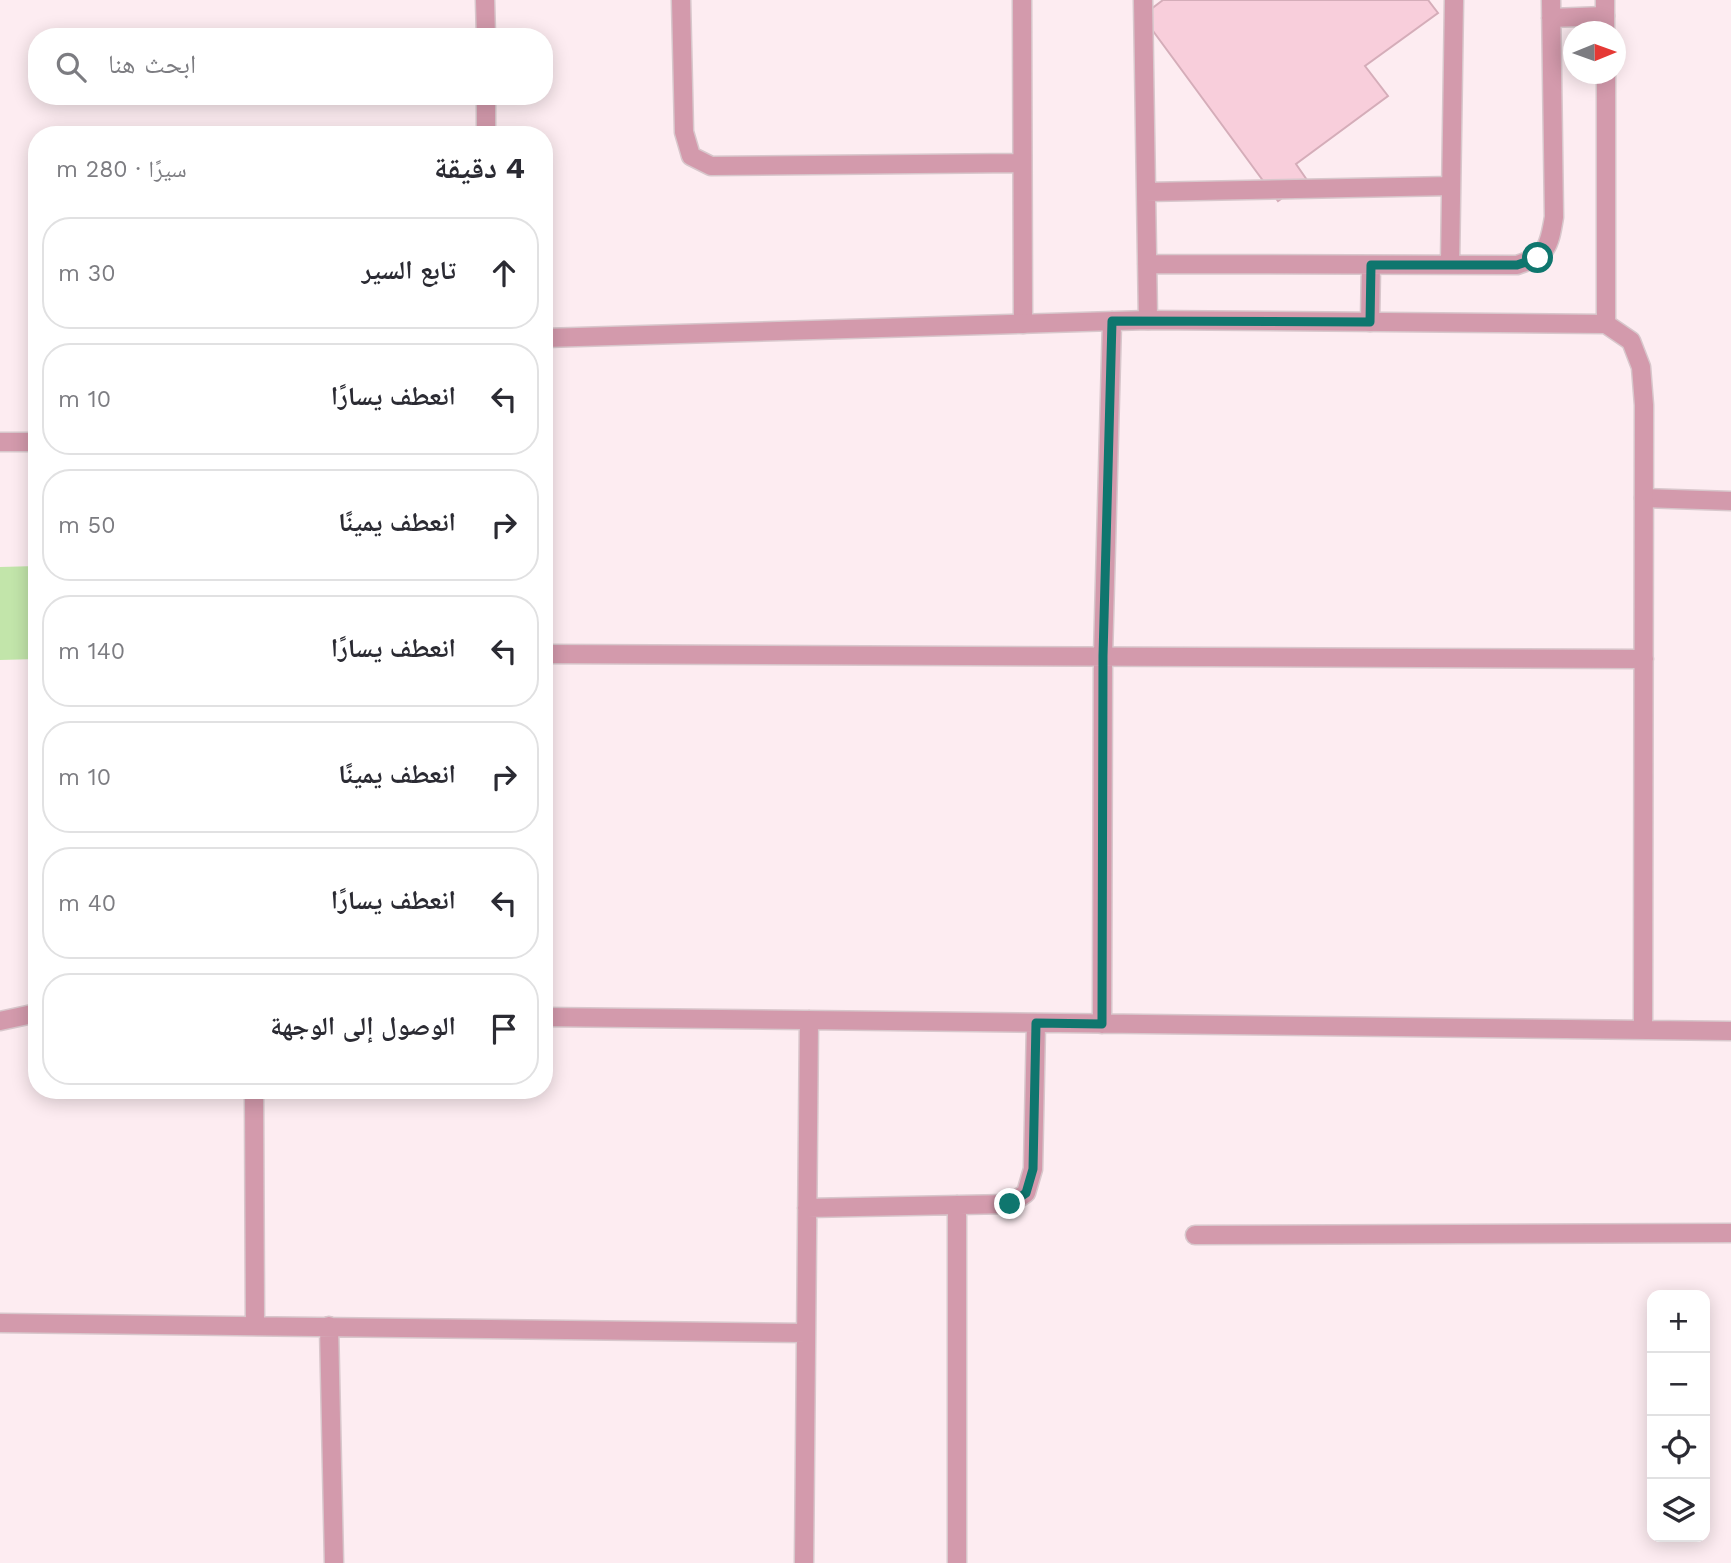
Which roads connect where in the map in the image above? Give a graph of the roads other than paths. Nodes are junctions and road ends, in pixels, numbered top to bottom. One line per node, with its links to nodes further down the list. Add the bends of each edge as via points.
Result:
1 (485, 0): 9 (street)
2 (681, 0): 13 (street, via 684,132 691,156 711,166)
3 (1022, 0): 13 (street)
4 (1143, 0): 15 (street)
5 (1454, 0): 14 (street)
6 (1550, 0): 8 (street)
7 (1605, 16): 8 (street)
8 (1551, 18): 18 (street, via 1554,217 1550,244 1538,258 1517,265)
9 (486, 28)
10 (1605, 84): 23 (street)
11 (486, 105): 12 (street)
12 (486, 126)
13 (1021, 163): 22 (street)
14 (1451, 186): 15 (street); 18 (street)
15 (1146, 192): 16 (street)
16 (1147, 264): 17 (street); 19 (street)
17 (1371, 265): 18 (street); 21 (street)
18 (1450, 265)
19 (1148, 320): 20 (street); 21 (street)
20 (1112, 321): 22 (street); 30 (street)
21 (1370, 322): 23 (street)
22 (1023, 324): 24 (street)
23 (1606, 324): 27 (street, via 1631,341 1641,367)
24 (553, 338)
25 (0, 442): 26 (street)
26 (28, 442)
27 (1644, 498): 28 (street); 31 (street)
28 (1731, 501)
29 (553, 654): 30 (street)
30 (1103, 656): 31 (street); 37 (street)
31 (1644, 659): 38 (street)
32 (28, 1015): 35 (street)
33 (553, 1017): 34 (street)
34 (809, 1020): 36 (street); 42 (street)
35 (0, 1021)
36 (1036, 1023): 37 (street); 41 (street, via 1033,1169 1026,1193 1010,1204)
37 (1102, 1024): 38 (street)
38 (1643, 1030): 39 (street)
39 (1731, 1031)
40 (254, 1099): 46 (street)
41 (957, 1205): 42 (street); 51 (street)
42 (807, 1208): 48 (street)
43 (1731, 1233): 44 (street)
44 (1195, 1235)
45 (0, 1324): 46 (street)
46 (255, 1325): 47 (street)
47 (329, 1326): 48 (street); 49 (street)
48 (806, 1333): 50 (street)
49 (334, 1563)
50 (804, 1563)
51 (957, 1563)

